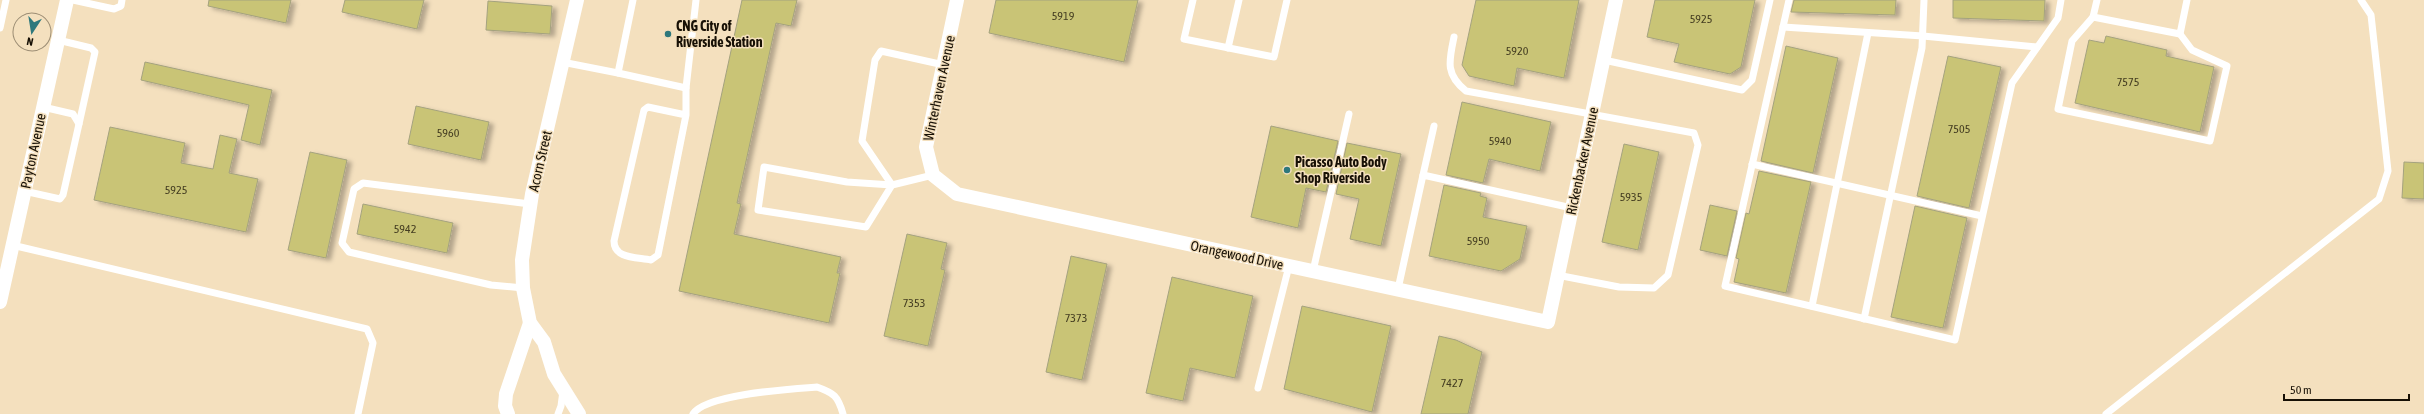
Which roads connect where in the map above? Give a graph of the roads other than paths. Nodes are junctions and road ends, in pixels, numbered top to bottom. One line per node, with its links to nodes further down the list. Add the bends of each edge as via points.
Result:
1 (6, 0): 22 (lane)
2 (67, 0): 27 (street, Payton Avenue)
3 (73, 0): 4 (lane, via 114,9 121,6)
4 (122, 0)
5 (576, 0): 31 (street, Acorn Street)
6 (633, 0): 33 (lane)
7 (696, 0): 34 (lane)
8 (957, 0): 32 (street, Winterhaven Avenue)
9 (1193, 0): 29 (lane, via 1184,39)
10 (1239, 0): 29 (lane)
11 (1287, 0): 29 (lane, via 1274,56)
12 (1616, 0): 30 (street, Rickenbacker Avenue)
13 (1770, 0): 30 (lane, via 1752,80 1742,90)
14 (1789, 0): 21 (lane)
15 (1924, 0): 25 (lane)
16 (2061, 0): 28 (lane, via 2058,18)
17 (2097, 0): 20 (lane)
18 (2187, 0): 24 (lane)
19 (2361, 0): 70 (lane, via 2371,16 2388,171 2379,199)
20 (2093, 17): 24 (lane); 24 (lane, via 2072,41 2058,109 2210,141 2227,66 2192,50)
21 (1783, 27): 23 (lane); 41 (lane)
22 (0, 28)
23 (1868, 33): 25 (lane); 44 (lane)
24 (2180, 34)
25 (1923, 36): 28 (lane); 47 (lane)
26 (1454, 37): 38 (lane, via 1448,63 1455,80 1466,91)
27 (58, 40): 35 (street, Payton Avenue); 39 (lane, via 91,48 95,52)
28 (2037, 47): 50 (lane, via 2012,82)
29 (1228, 48)
30 (1604, 60): 38 (street, Rickenbacker Avenue)
31 (562, 62): 33 (lane); 48 (street, Acorn Street)
32 (944, 65): 42 (street, Winterhaven Avenue, via 926,147); 45 (lane, via 881,51 875,60 862,141)
33 (618, 73): 34 (lane)
34 (686, 88): 36 (lane)
35 (43, 106): 39 (lane, via 73,114); 46 (street, Payton Avenue)
36 (686, 114): 36 (lane, via 648,107 644,110 614,241 614,248 618,254 651,260 658,255)
37 (1349, 114): 53 (lane)
38 (1592, 114): 49 (street, Rickenbacker Avenue); 54 (lane, via 1694,133 1698,145 1668,275 1654,288 1619,287)
39 (79, 124): 46 (lane, via 60,199)
40 (1434, 126): 43 (lane)
41 (1752, 164): 44 (lane); 58 (lane, via 1725,286)
42 (933, 175): 45 (lane); 52 (street, Orangewood Drive, via 957,194)
43 (1423, 175): 49 (lane); 56 (lane)
44 (1838, 183): 47 (lane); 58 (lane)
45 (892, 185): 45 (lane, via 847,182 764,167 758,210 866,227)
46 (24, 191): 51 (street, Payton Avenue)
47 (1891, 194): 50 (lane); 59 (lane)
48 (530, 204): 55 (street, Acorn Street, via 522,260); 55 (lane, via 363,183 354,190 342,243 349,252 491,285)
49 (1572, 208): 54 (street, Rickenbacker Avenue)
50 (1982, 216): 59 (lane, via 1955,340)
51 (12, 245): 57 (street, Payton Avenue); 64 (lane, via 367,329 373,343)
52 (1289, 266): 53 (street, Orangewood Drive); 62 (lane)
53 (1313, 271): 56 (street, Orangewood Drive)
54 (1558, 275): 60 (street, Rickenbacker Avenue)
55 (523, 288): 61 (street, Acorn Street)
56 (1398, 289): 60 (street, Orangewood Drive)
57 (0, 302)
58 (1812, 306): 59 (lane)
59 (1864, 319)
60 (1548, 322)
61 (530, 323): 63 (street, Acorn Street, via 544,342 554,374); 65 (street, Acorn Street, via 506,394 505,406)
62 (1258, 388)
63 (564, 391): 66 (lane); 67 (street, Acorn Street)
64 (358, 414)
65 (508, 414)
66 (558, 414)
67 (579, 414)
68 (693, 414): 69 (lane, via 704,404 735,396 816,387 829,391 839,400)
69 (843, 414)
70 (2106, 414)

